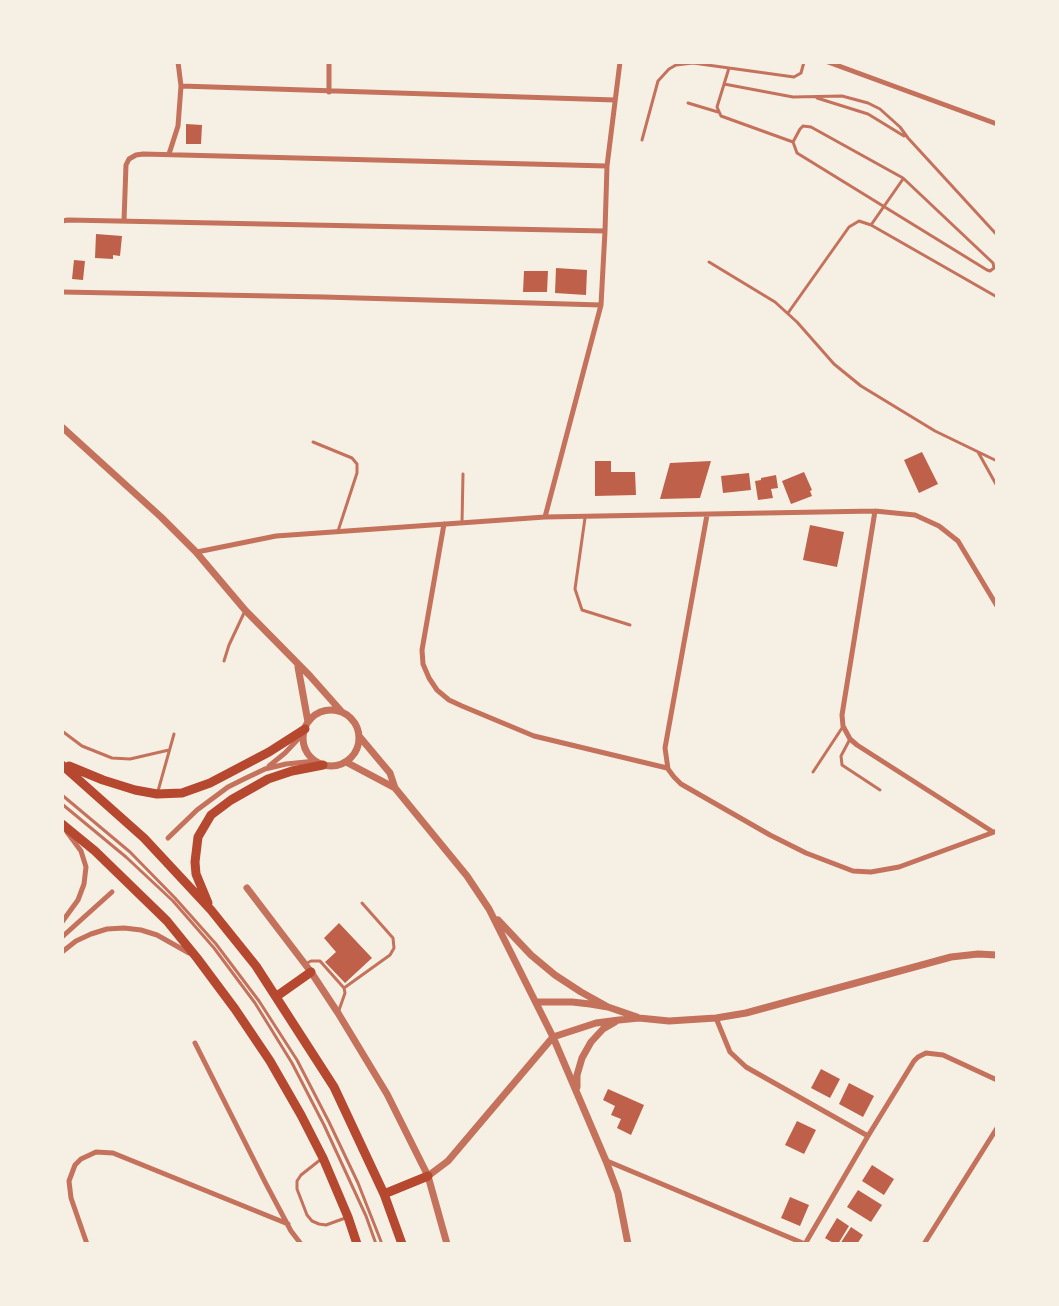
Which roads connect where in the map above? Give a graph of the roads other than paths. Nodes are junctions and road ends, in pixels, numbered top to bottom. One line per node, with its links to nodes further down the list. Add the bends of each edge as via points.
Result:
1 (178, 62): 8 (street)
2 (329, 62): 9 (street)
3 (620, 62): 11 (street)
4 (804, 62): 6 (lane, via 794,77)
5 (830, 62): 14 (street)
6 (729, 68): 7 (lane); 16 (lane, via 684,63 662,74)
7 (724, 84): 10 (lane); 13 (lane)
8 (181, 86): 9 (street); 18 (street)
9 (329, 92): 11 (street)
10 (816, 97): 15 (lane, via 868,114); 15 (lane, via 868,103 891,117)
11 (615, 100): 19 (street)
12 (688, 103): 13 (lane)
13 (718, 112): 17 (lane)
14 (996, 124)
15 (908, 138): 26 (lane)
16 (642, 140)
17 (793, 142): 20 (lane, via 803,126 811,127); 21 (lane, via 797,153)
18 (169, 154): 19 (street); 23 (street, via 129,159)
19 (607, 166): 25 (street)
20 (903, 178): 21 (lane); 21 (lane, via 994,268 987,270)
21 (884, 206): 24 (lane)
22 (62, 221): 23 (street)
23 (124, 221): 25 (street)
24 (871, 225): 29 (lane); 31 (lane, via 859,221 849,227)
25 (605, 231): 30 (street)
26 (997, 235)
27 (709, 262): 31 (lane)
28 (62, 292): 30 (street)
29 (997, 297)
30 (601, 305): 40 (street)
31 (788, 313): 34 (lane, via 852,379)
32 (62, 427): 45 (street)
33 (313, 442): 44 (lane, via 357,464)
34 (978, 452): 35 (lane); 37 (lane)
35 (997, 461)
36 (463, 474): 42 (lane)
37 (997, 486)
38 (875, 511): 39 (street); 46 (street, via 915,515 939,526 958,541); 52 (street)
39 (707, 515): 41 (street); 63 (street, via 665,748)
40 (545, 517): 41 (street); 42 (street)
41 (585, 517): 48 (lane, via 575,589 582,610)
42 (462, 523): 43 (street)
43 (444, 524): 44 (street); 63 (street, via 422,650 437,690 474,712 534,736)
44 (338, 531): 45 (street, via 276,536)
45 (196, 552): 47 (street)
46 (997, 606)
47 (245, 610): 49 (lane); 50 (street)
48 (630, 625)
49 (224, 661)
50 (297, 664): 51 (street); 53 (street)
51 (341, 711): 53 (street, via 314,715); 56 (street, via 357,725)
52 (843, 726): 57 (street); 64 (lane)
53 (305, 728): 60 (street, via 304,744); 62 (street); 67 (highway, via 196,789)
54 (62, 731): 58 (lane, via 112,758)
55 (174, 734): 58 (lane)
56 (359, 736): 59 (street); 65 (street, via 390,773)
57 (850, 739): 66 (lane, via 842,765); 71 (street)
58 (169, 750): 67 (lane)
59 (346, 762): 60 (street); 65 (street)
60 (319, 763): 62 (street); 77 (highway, via 268,779 211,815 198,837 195,862)
61 (62, 764): 67 (highway); 77 (highway, via 144,838)
62 (265, 769): 72 (street, via 220,793)
63 (668, 769): 71 (street, via 681,784 734,816 843,869 899,867)
64 (813, 772)
65 (395, 788): 76 (street)
66 (880, 790)
67 (157, 794)
68 (62, 795): 108 (lane, via 175,898 259,1001 324,1112)
69 (62, 804): 107 (lane, via 173,901 255,1003 319,1115)
70 (62, 824): 78 (street, via 86,867 78,900); 82 (highway, via 143,896)
71 (995, 832)
72 (168, 838)
73 (247, 888): 83 (street)
74 (112, 892): 79 (street)
75 (362, 903): 84 (lane, via 393,938 394,948)
76 (489, 909): 86 (street); 87 (street, via 555,975)
77 (211, 910): 85 (highway)
78 (62, 922)
79 (62, 937)
80 (62, 952): 82 (street, via 91,934 124,928 157,935)
81 (997, 955): 90 (street, via 951,957)
82 (197, 958): 98 (highway, via 270,1061)
83 (308, 968): 84 (lane, via 311,961 320,961); 85 (highway); 88 (street)
84 (344, 988): 88 (lane)
85 (277, 996): 101 (highway, via 334,1087)
86 (536, 1002): 87 (street); 92 (street)
87 (608, 1007): 89 (street)
88 (338, 1013): 100 (street)
89 (639, 1018): 90 (street); 91 (street)
90 (716, 1018): 97 (street, via 730,1052 746,1067)
91 (619, 1020): 92 (street); 95 (street, via 591,1042 577,1075)
92 (553, 1037): 95 (street); 100 (street, via 448,1161)
93 (195, 1043): 103 (street)
94 (997, 1080): 97 (street, via 943,1055 926,1053 914,1061)
95 (576, 1094): 99 (street)
96 (997, 1128): 113 (street)
97 (868, 1136): 112 (street)
98 (323, 1158): 102 (highway); 102 (lane, via 301,1175 297,1189 307,1215 326,1225)
99 (606, 1161): 111 (street); 112 (street)
100 (428, 1176): 101 (highway); 110 (street)
101 (384, 1194): 109 (highway)
102 (348, 1217): 106 (highway)
103 (288, 1224): 104 (street, via 113,1153 96,1152 81,1159 69,1181); 105 (street)
104 (87, 1244)
105 (301, 1244)
106 (357, 1244)
107 (376, 1244)
108 (382, 1244)
109 (402, 1244)
110 (447, 1244)
111 (628, 1244)
112 (805, 1244)
113 (924, 1244)

